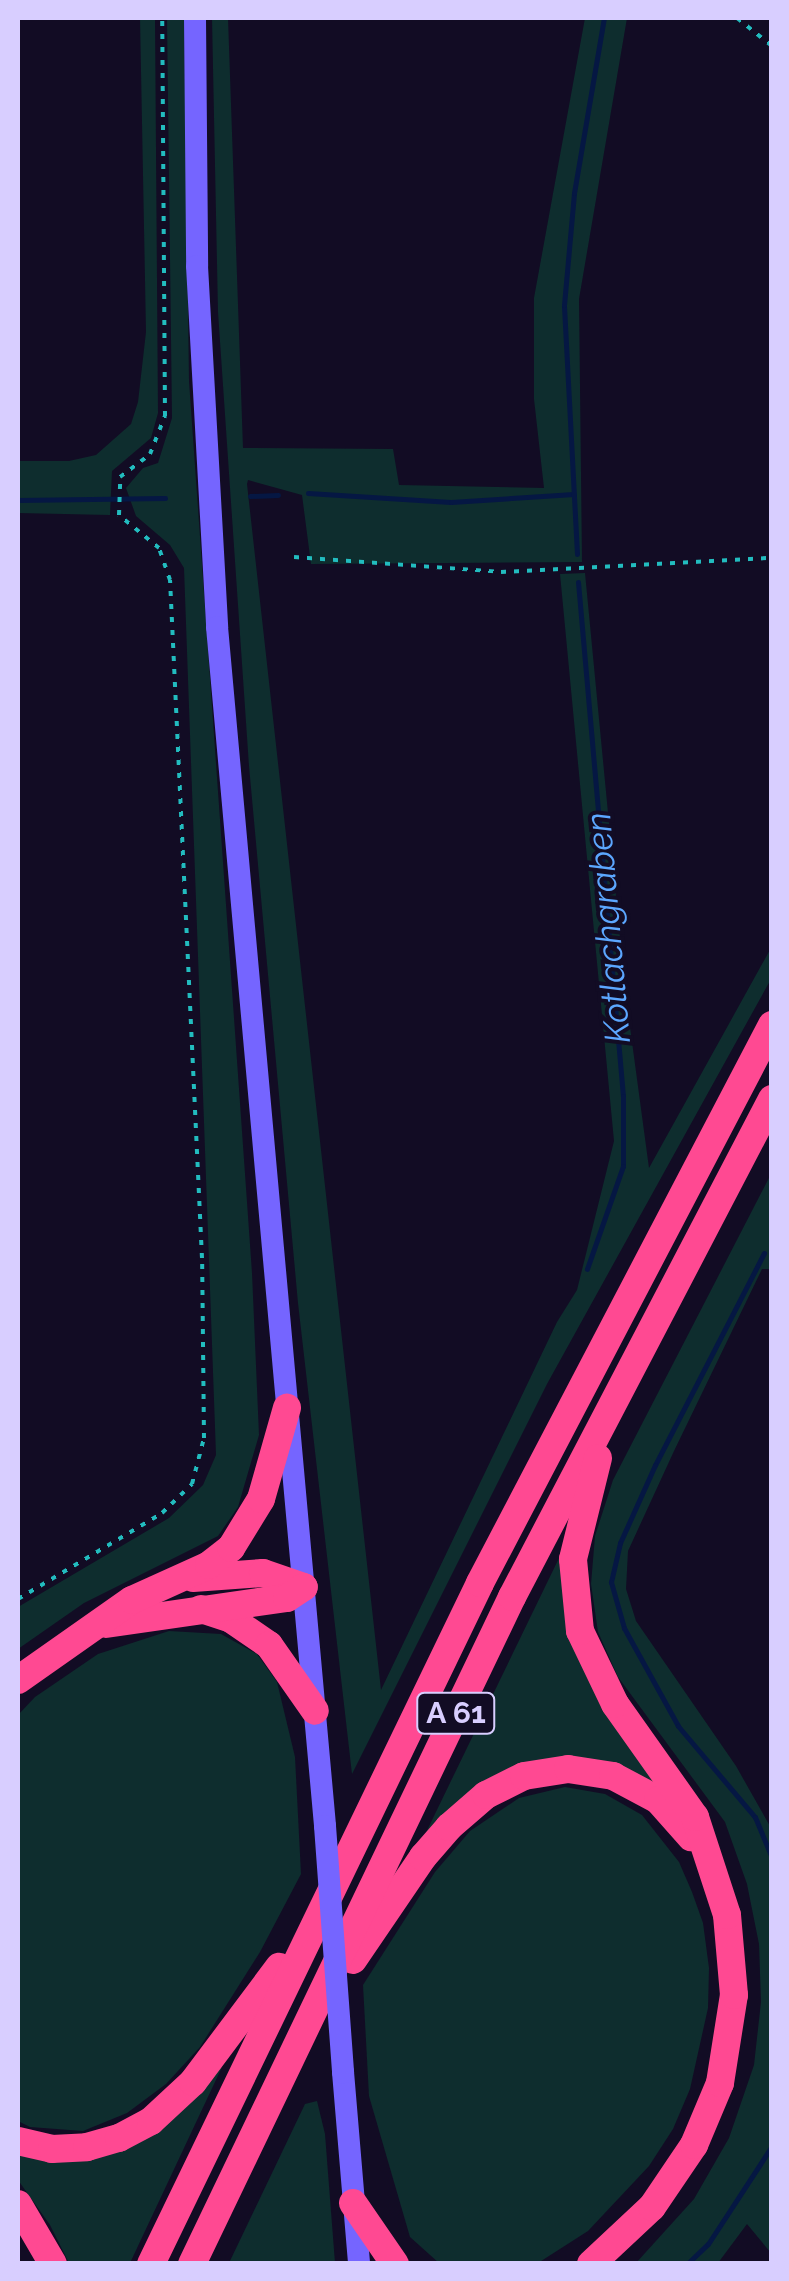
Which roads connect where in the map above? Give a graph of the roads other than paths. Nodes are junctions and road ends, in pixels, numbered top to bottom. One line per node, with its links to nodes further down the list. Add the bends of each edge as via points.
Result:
1 (195, 18): 5 (main road, via 197,266 217,628)
2 (772, 1025): 13 (highway, A 61, via 502,1540)
3 (772, 1098): 4 (highway, A 61)
4 (614, 1398): 12 (highway, A 61, via 576,1532 575,1608 602,1682 695,1817); 14 (highway, A 61)
5 (287, 1408): 6 (highway, via 262,1500 246,1531 208,1565); 7 (main road)
6 (179, 1579): 7 (highway, via 263,1573); 9 (highway, via 132,1600)
7 (304, 1587): 8 (highway, via 288,1598); 11 (main road)
8 (200, 1609): 9 (highway); 11 (highway, via 270,1645)
9 (99, 1625): 10 (highway)
10 (18, 1680)
11 (315, 1711): 16 (main road, bridge)
12 (712, 1864): 14 (highway, A 61, via 674,1814 630,1783 568,1769 512,1781 473,1805 430,1848); 23 (highway, A 61, via 733,1969 733,2021 720,2083 669,2184)
13 (308, 1931): 15 (highway, A 61, via 193,2082 151,2120 87,2147 52,2149); 19 (highway, A 61)
14 (303, 2031): 20 (highway, A 61)
15 (18, 2140)
16 (353, 2203): 21 (main road); 22 (highway)
17 (18, 2204): 18 (highway)
18 (53, 2264)
19 (151, 2264)
20 (192, 2264)
21 (358, 2264)
22 (395, 2264)
23 (590, 2264)

